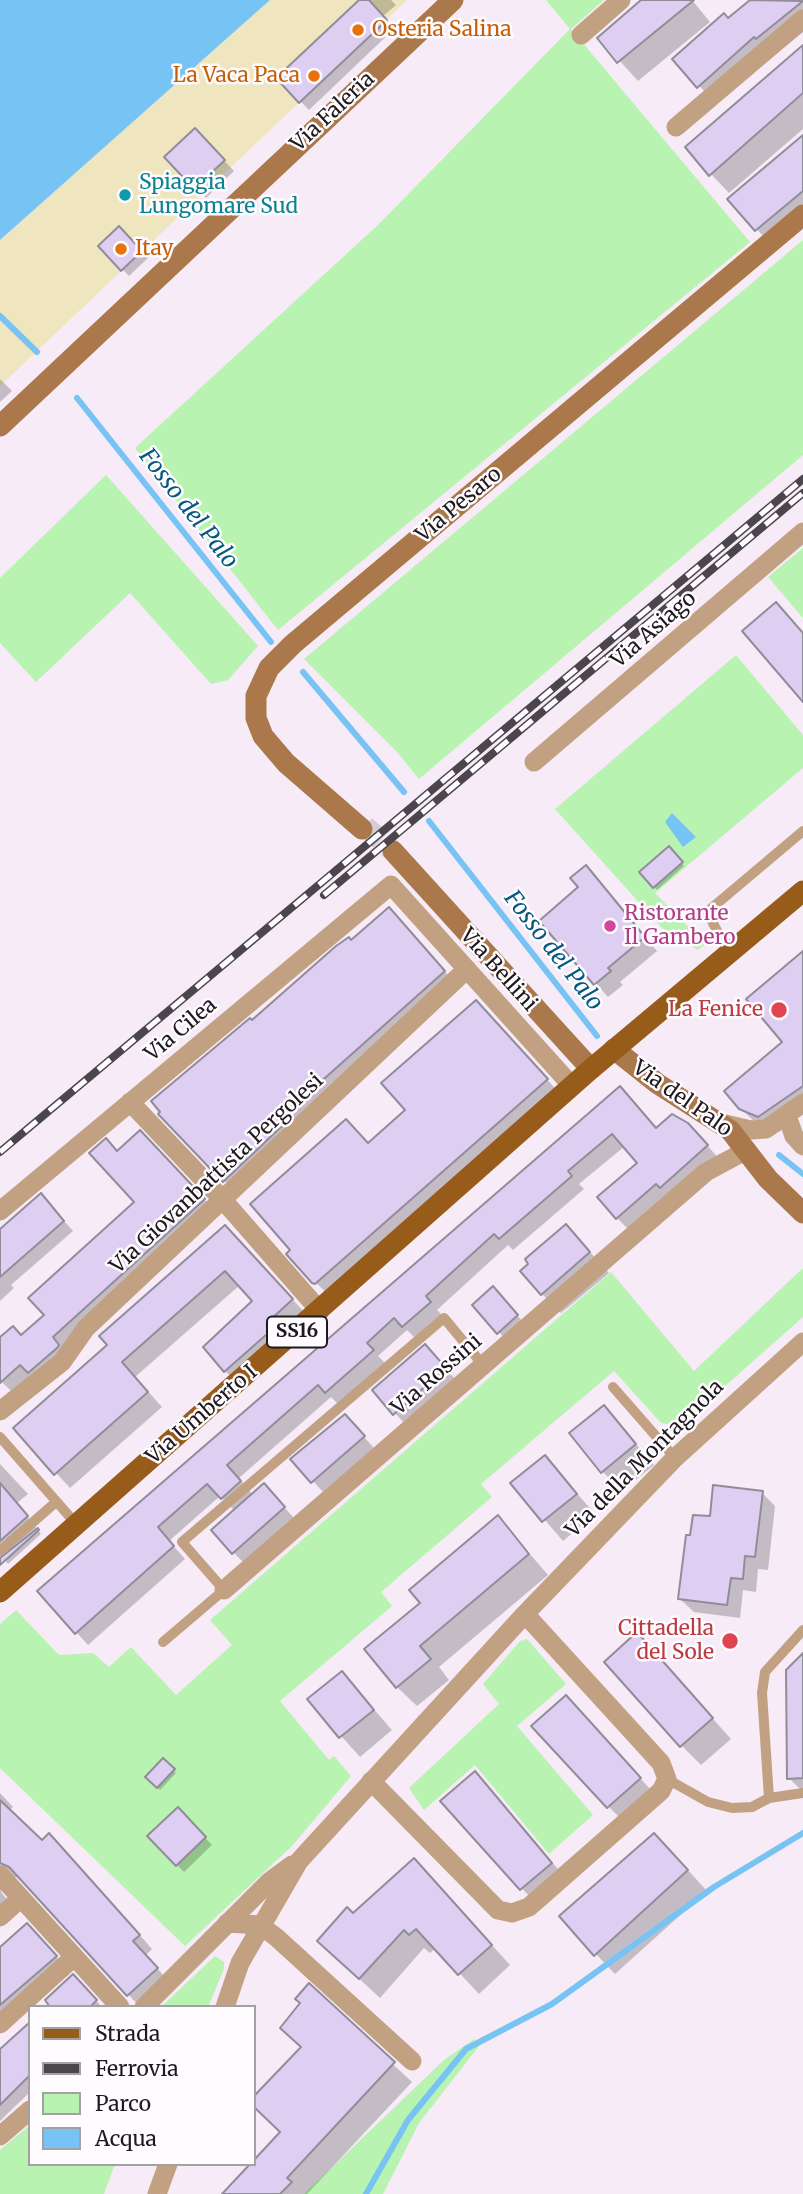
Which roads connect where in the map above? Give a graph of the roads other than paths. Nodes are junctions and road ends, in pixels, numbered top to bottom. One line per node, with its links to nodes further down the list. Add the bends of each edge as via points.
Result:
1 (453, 0): 7 (street, Via Faleria)
2 (621, 0): 4 (street)
3 (803, 19): 5 (street)
4 (581, 35)
5 (676, 127)
6 (803, 215): 10 (street, Via Pesaro, via 269,668 256,696 256,718 264,736 286,763)
7 (0, 426)
8 (803, 532): 9 (street, Via Asiago)
9 (534, 762)
10 (361, 826)
11 (803, 831): 15 (lane, via 707,912)
12 (394, 855): 18 (street)
13 (391, 885): 16 (street, Via Bellini); 20 (street, Via Cilea)
14 (803, 891): 15 (main road, SS16)
15 (729, 953): 17 (main road, SS16)
16 (467, 969): 19 (street, Via Bellini); 26 (street, Via Giovanbattista Pergolesi)
17 (614, 1049): 18 (main road, SS16); 23 (street, Via del Palo, via 658,1084)
18 (591, 1069): 19 (main road, Via Umberto I / SS16)
19 (572, 1086): 29 (main road, Via Umberto I / SS16)
20 (130, 1102): 26 (street); 27 (street, Via Cilea)
21 (803, 1103): 22 (street)
22 (787, 1116): 23 (street, via 766,1129); 24 (street)
23 (721, 1123): 25 (street, Via del Palo)
24 (803, 1146)
25 (747, 1150): 28 (street, Via del Palo, via 768,1179); 31 (street, Via Rossini, via 706,1172)
26 (223, 1200): 29 (street); 33 (street, Via Giovanbattista Pergolesi, via 86,1328 62,1362)
27 (0, 1210)
28 (803, 1213)
29 (320, 1311): 37 (main road, Via Umberto I / SS16)
30 (803, 1342): 35 (street, Via della Montagnola)
31 (483, 1365): 40 (street, Via Rossini); 40 (lane, via 444,1318 182,1542)
32 (613, 1387): 35 (lane)
33 (0, 1411)
34 (0, 1437): 36 (lane)
35 (675, 1458): 41 (street, Via della Montagnola)
36 (56, 1502): 37 (lane); 38 (lane)
37 (77, 1525): 39 (main road, Via Umberto I / SS16)
38 (0, 1550)
39 (1, 1588)
40 (224, 1590): 43 (lane, Via Rossini)
41 (525, 1614): 44 (street, via 661,1763); 45 (street, Via della Montagnola)
42 (803, 1630): 47 (lane, via 765,1672 762,1693)
43 (163, 1642)
44 (667, 1779): 45 (street, via 661,1791 529,1907 512,1913 498,1910); 47 (lane, via 708,1802 732,1808 752,1807)
45 (372, 1780): 48 (street, Via della Montagnola)
46 (803, 1793): 47 (lane)
47 (769, 1798)
48 (299, 1860): 52 (street); 53 (street, Via della Montagnola)
49 (0, 1875): 50 (street)
50 (21, 1898): 51 (street); 55 (street)
51 (0, 1917)
52 (227, 1923): 53 (street); 54 (street)
53 (260, 1925): 56 (street, Via della Montagnola); 61 (street)
54 (206, 1947): 56 (street, via 232,1951); 58 (street)
55 (74, 1957): 57 (street); 60 (street)
56 (240, 1963): 59 (street, Via della Montagnola)
57 (118, 2005)
58 (146, 2005)
59 (226, 2005)
60 (0, 2024)
61 (412, 2062)
62 (28, 2112): 63 (street)
63 (0, 2136)
64 (167, 2166): 65 (street)
65 (158, 2194)

